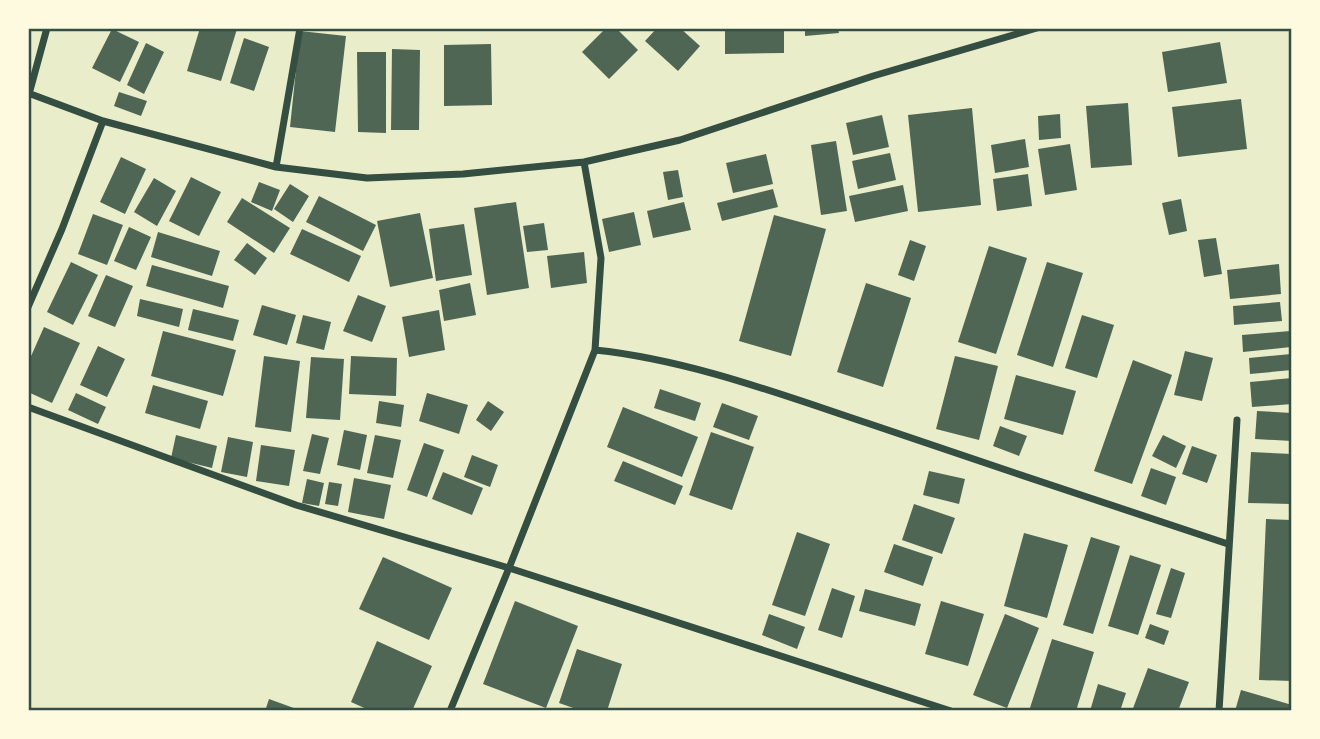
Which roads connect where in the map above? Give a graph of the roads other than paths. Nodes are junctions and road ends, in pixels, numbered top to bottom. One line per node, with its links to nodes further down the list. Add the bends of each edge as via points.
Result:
1 (47, 28): 4 (street)
2 (300, 28): 7 (street)
3 (1037, 28): 6 (street, via 680,139)
4 (29, 94): 5 (street)
5 (103, 121): 7 (street); 8 (street)
6 (584, 162): 7 (street, via 367,178); 9 (street, via 601,258)
7 (276, 167)
8 (28, 307)
9 (595, 350): 12 (street, via 688,368 813,405); 13 (street)
10 (28, 407): 13 (street, via 296,505)
11 (1237, 420): 12 (street)
12 (1228, 544): 16 (street)
13 (509, 568): 14 (street); 15 (street)
14 (450, 711)
15 (951, 711)
16 (1219, 711)

